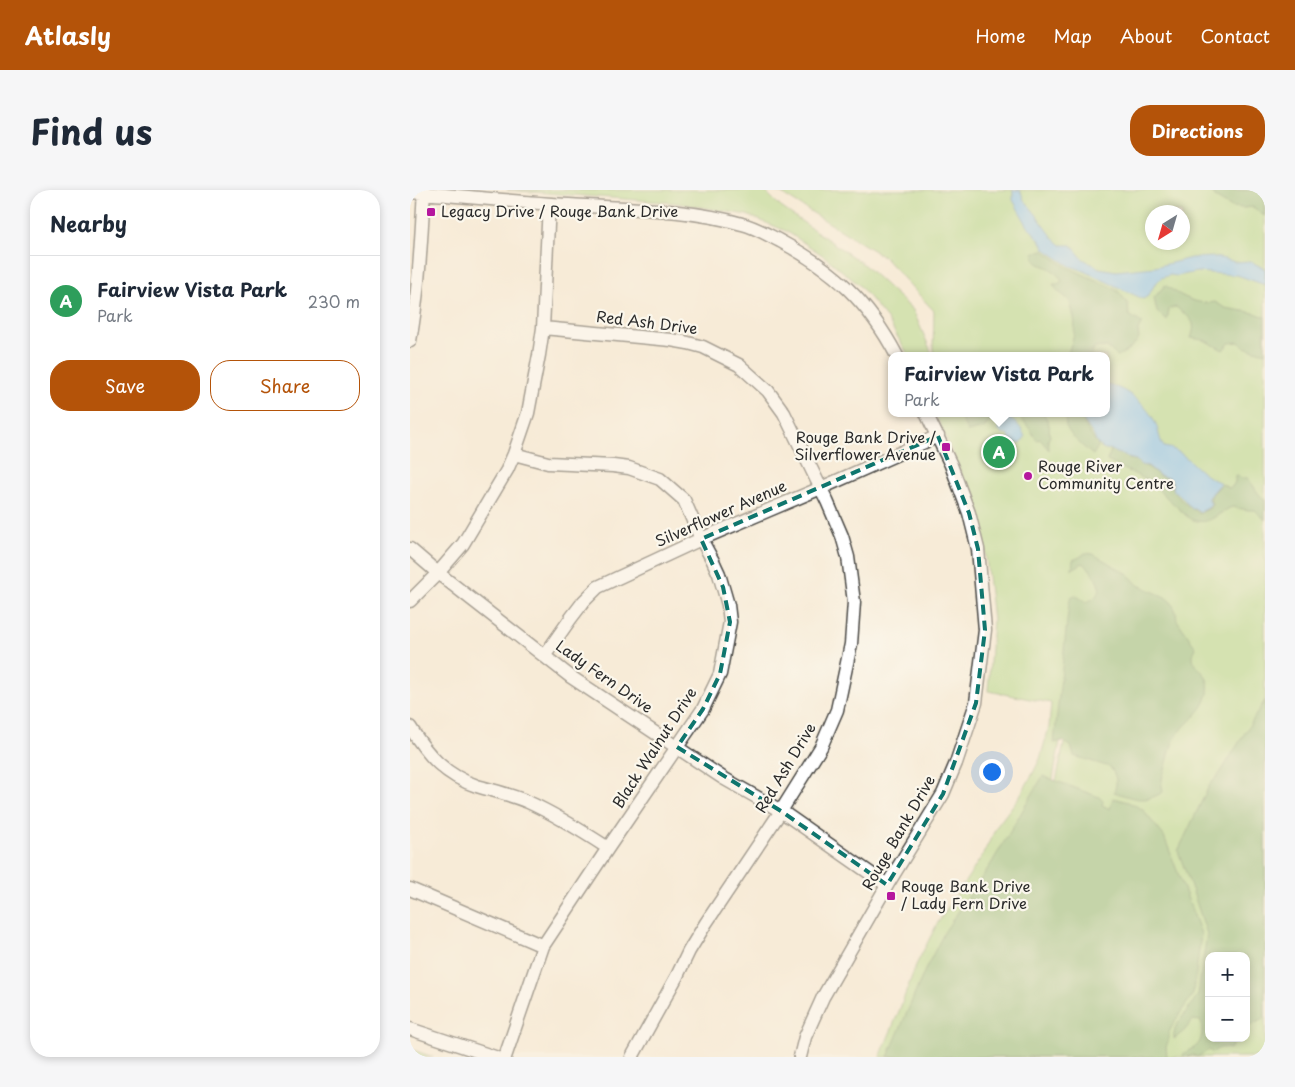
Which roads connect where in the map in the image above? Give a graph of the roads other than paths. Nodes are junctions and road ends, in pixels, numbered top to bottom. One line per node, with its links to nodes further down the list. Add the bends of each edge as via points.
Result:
1 (410, 192): 2 (street)
2 (424, 192): 3 (street); 5 (street)
3 (549, 204): 4 (street); 6 (street, via 673,211 744,224 800,252 830,272 873,317)
4 (543, 328): 9 (street, via 528,413); 10 (street, Red Ash Drive, via 688,343 739,365 768,391 784,413)
5 (410, 341)
6 (895, 352)
7 (928, 417): 8 (street, Rouge Bank Drive)
8 (938, 436): 10 (street, Silverflower Avenue); 20 (street, Rouge Bank Drive, via 974,529 985,630 976,703 956,763 943,794)
9 (514, 454): 11 (street, Black Walnut Drive, via 548,463 629,468 660,479 684,500); 13 (street, via 463,544)
10 (821, 488): 11 (street, Silverflower Avenue); 18 (street, Red Ash Drive, via 848,557 854,602 851,644 837,710 822,747)
11 (701, 539): 15 (street, Silverflower Avenue, via 598,588 579,607); 17 (street, Black Walnut Drive, via 721,580 730,622 720,674 702,710)
12 (410, 549): 13 (street, Lady Fern Drive)
13 (438, 573): 14 (street); 15 (street, Lady Fern Drive)
14 (410, 600)
15 (545, 656): 17 (street, Lady Fern Drive)
16 (410, 728): 19 (street, via 430,757 464,781 526,801 570,823)
17 (677, 747): 18 (street, Lady Fern Drive); 19 (street, Black Walnut Drive)
18 (781, 811): 20 (street, Lady Fern Drive); 26 (street, Red Ash Drive, via 689,951)
19 (608, 848): 22 (street, Black Walnut Drive)
20 (887, 885): 27 (street, Rouge Bank Drive, via 823,997)
21 (410, 889): 22 (street)
22 (543, 946): 25 (street, Black Walnut Drive)
23 (410, 1029): 24 (street)
24 (495, 1057)
25 (505, 1057)
26 (632, 1057)
27 (800, 1057)

